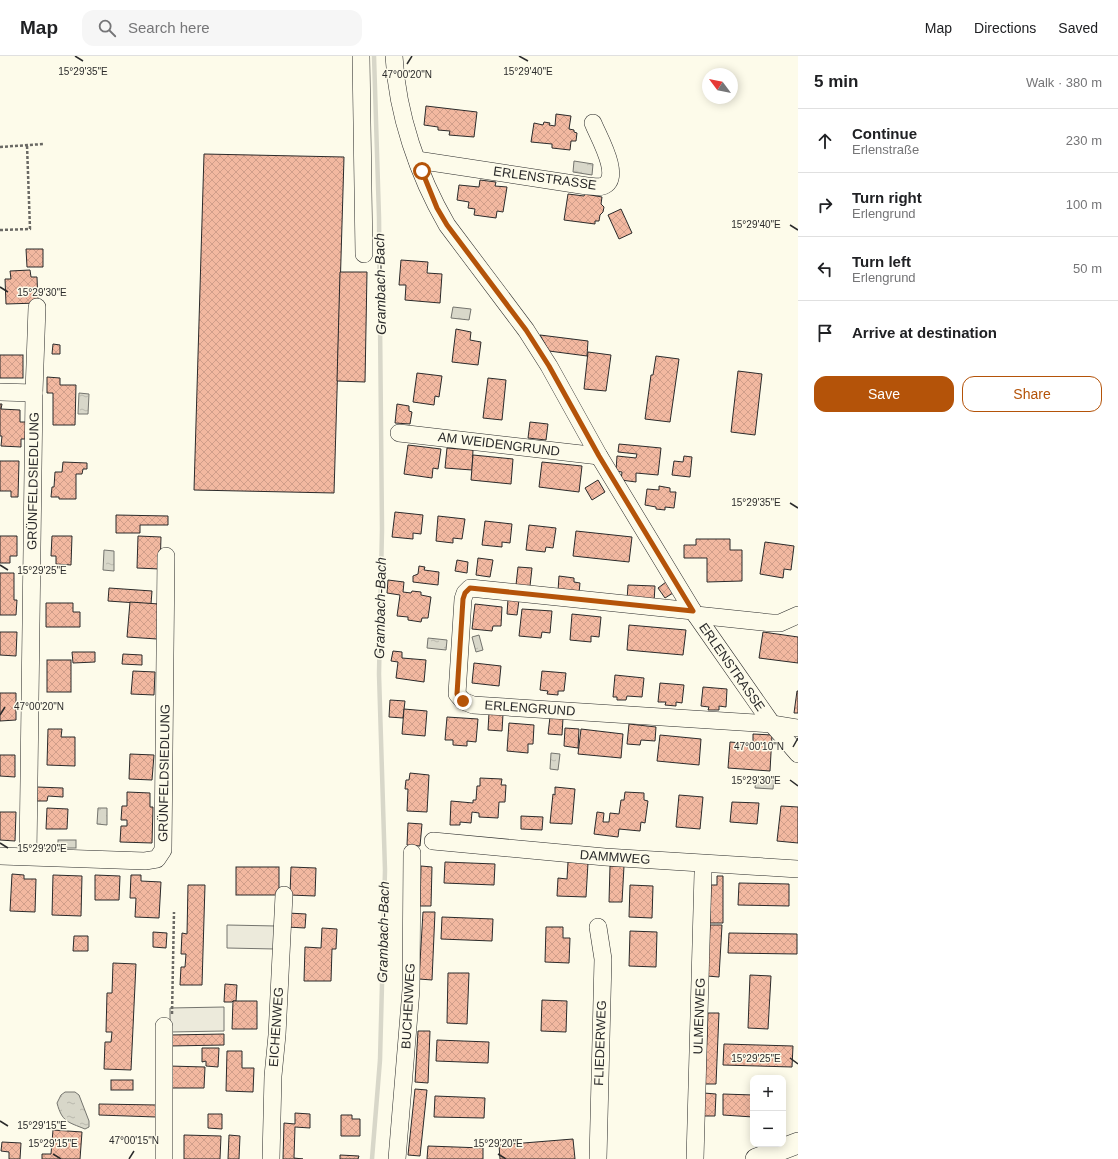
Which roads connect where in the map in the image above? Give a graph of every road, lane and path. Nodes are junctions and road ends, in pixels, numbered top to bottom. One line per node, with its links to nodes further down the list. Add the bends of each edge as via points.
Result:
1 (361, 56): 9 (street)
2 (394, 56): 7 (street, ERLENSTRASSE, via 402,107)
3 (593, 123): 7 (street, ERLENSTRASSE, via 610,163 611,178 601,187)
4 (44, 144): 5 (path)
5 (27, 145): 6 (path); 8 (path, via 30,229)
6 (0, 147)
7 (417, 160): 14 (street, ERLENSTRASSE, via 447,225 526,330)
8 (0, 230)
9 (364, 254)
10 (37, 307): 12 (street, GRÜNFELDSIEDLUNG)
11 (0, 392): 12 (street, GRÜNFELDSIEDLUNG)
12 (34, 393): 24 (street, GRÜNFELDSIEDLUNG)
13 (399, 433): 14 (street, AM WEIDENGRUND)
14 (599, 456): 16 (street, ERLENSTRASSE)
15 (166, 556): 24 (street, GRÜNFELDSIEDLUNG, via 163,850 157,859 145,860)
16 (694, 613): 17 (street, via 772,623 780,623); 18 (street, ERLENSTRASSE); 18 (street, ERLENGRUND, via 470,588 463,599 457,694 463,701 472,705)
17 (798, 615)
18 (772, 724): 19 (street, ERLENSTRASSE); 20 (street, ERLENSTRASSE)
19 (798, 728)
20 (798, 754)
21 (433, 841): 25 (street, DAMMWEG, via 613,857)
22 (412, 853): 34 (street, BUCHENWEG, via 411,990)
23 (0, 856): 24 (street, GRÜNFELDSIEDLUNG)
24 (28, 856)
25 (798, 869)
26 (703, 873): 36 (street, ULMENWEG)
27 (284, 895): 33 (street, EICHENWEG, via 273,1076)
28 (174, 912): 30 (path)
29 (598, 927): 35 (street, FLIEDERWEG, via 603,959)
30 (168, 1021): 32 (street)
31 (798, 1143): 37 (main road)
32 (164, 1159)
33 (271, 1159)
34 (397, 1159)
35 (598, 1159)
36 (695, 1159)
37 (756, 1159)

